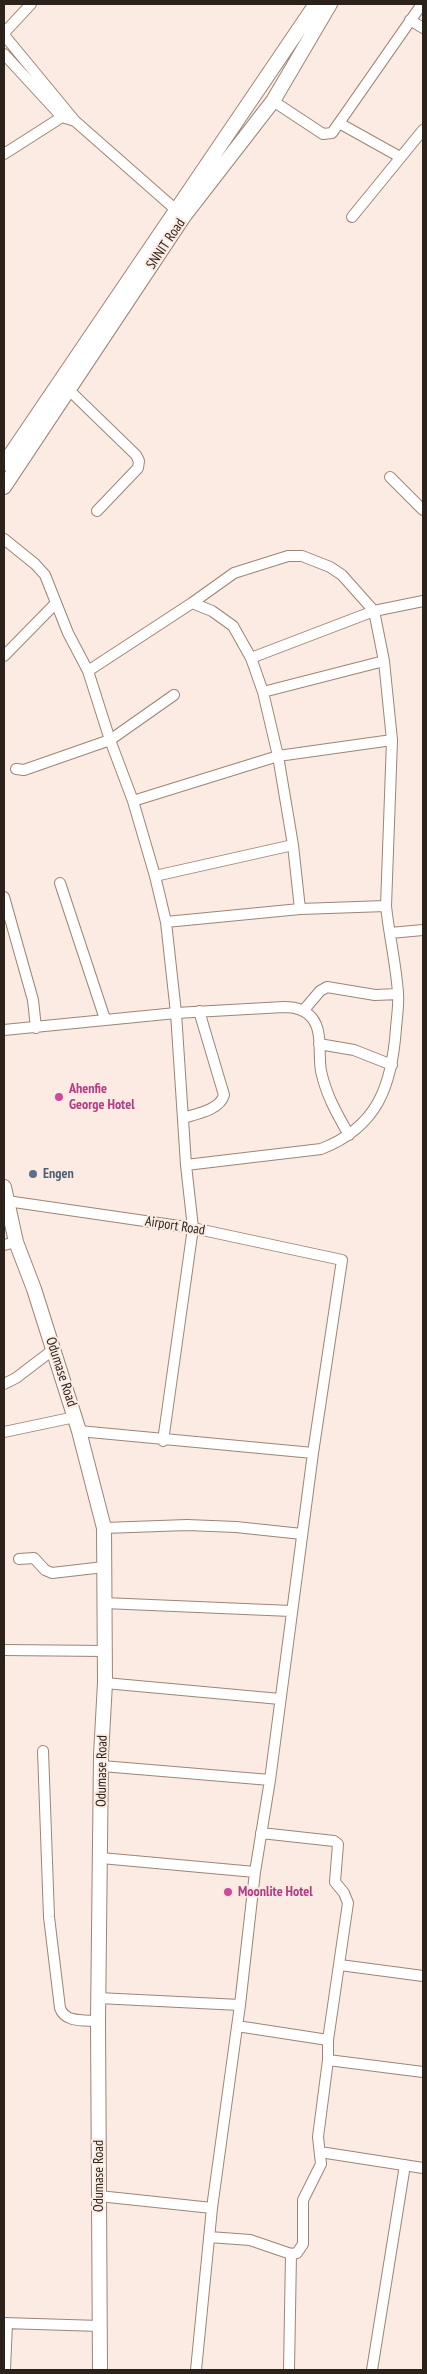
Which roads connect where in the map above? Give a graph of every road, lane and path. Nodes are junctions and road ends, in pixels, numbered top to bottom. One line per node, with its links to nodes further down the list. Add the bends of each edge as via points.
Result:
1 (31, 4): 7 (street)
2 (330, 4): 4 (main road, SNNIT Road)
3 (422, 4): 5 (street)
4 (315, 12): 9 (main road, SNNIT Road); 15 (main road, SNNIT Road)
5 (410, 20): 6 (street); 11 (street)
6 (423, 28)
7 (4, 34): 10 (street)
8 (4, 54): 10 (street)
9 (273, 102): 11 (street, via 323,134 332,133); 17 (main road, SNNIT Road)
10 (65, 114): 13 (street); 15 (street, via 76,120)
11 (339, 123): 14 (street)
12 (423, 130): 14 (street)
13 (4, 154)
14 (400, 157): 16 (street)
15 (175, 209): 17 (main road, SNNIT Road)
16 (352, 217)
17 (100, 331): 18 (main road, SNNIT Road)
18 (88, 350): 19 (main road, SNNIT Road); 20 (main road, SNNIT Road)
19 (69, 390): 22 (main road, SNNIT Road); 24 (street, via 139,461 138,468)
20 (4, 464)
21 (390, 477): 23 (street)
22 (4, 487)
23 (423, 510)
24 (97, 511)
25 (4, 539): 27 (street, via 45,575)
26 (423, 601): 29 (street)
27 (56, 603): 30 (street); 33 (street)
28 (192, 603): 29 (street, via 234,573 288,556 302,556 342,575); 31 (street, via 225,618); 33 (street)
29 (374, 611): 31 (street); 32 (street)
30 (4, 656)
31 (251, 658): 34 (street)
32 (384, 661): 34 (street); 37 (street)
33 (88, 672): 36 (street)
34 (263, 692): 38 (street)
35 (174, 695): 36 (street)
36 (110, 740): 39 (street); 40 (street)
37 (392, 740): 38 (street); 45 (street)
38 (278, 756): 40 (street); 41 (street)
39 (16, 770)
40 (133, 801): 42 (street)
41 (293, 845): 42 (street); 46 (street)
42 (155, 876): 47 (street)
43 (60, 883): 54 (street)
44 (4, 897): 55 (street, via 33,1000)
45 (386, 906): 46 (street); 49 (street)
46 (300, 909): 47 (street)
47 (166, 922): 53 (street)
48 (423, 930): 49 (street)
49 (390, 934): 50 (street)
50 (398, 994): 52 (street, via 375,995 327,986); 58 (street)
51 (199, 1011): 52 (street, via 284,1006); 53 (street); 59 (street, via 224,1095 219,1103 204,1112)
52 (303, 1011): 57 (street, via 312,1018 318,1030)
53 (176, 1013): 54 (street); 59 (street)
54 (105, 1019): 55 (street)
55 (36, 1028): 56 (street)
56 (4, 1030)
57 (319, 1044): 58 (street, via 354,1050); 60 (street, via 321,1070 329,1098)
58 (392, 1065): 60 (street, via 388,1082 375,1108)
59 (183, 1118): 61 (street)
60 (349, 1135): 61 (street, via 321,1149)
61 (186, 1164): 63 (street)
62 (5, 1194): 63 (street, Airport Road); 64 (main road, Odumase Road)
63 (193, 1228): 70 (street); 71 (street, Airport Road, via 342,1260)
64 (10, 1243): 65 (main road, Odumase Road)
65 (54, 1350): 66 (street); 67 (main road, Odumase Road)
66 (4, 1384)
67 (75, 1417): 68 (street); 69 (main road, Odumase Road)
68 (4, 1432)
69 (79, 1432): 70 (street); 72 (main road, Odumase Road)
70 (163, 1441): 71 (street)
71 (313, 1453): 73 (street)
72 (104, 1528): 73 (street, via 187,1525); 75 (main road, Odumase Road)
73 (302, 1534): 77 (street)
74 (19, 1559): 75 (street, via 34,1558 52,1573)
75 (104, 1567): 76 (main road, Odumase Road)
76 (104, 1603): 77 (street); 79 (main road, Odumase Road)
77 (291, 1611): 81 (street)
78 (4, 1650): 79 (street)
79 (105, 1651): 80 (main road, Odumase Road)
80 (105, 1684): 81 (street); 83 (main road, Odumase Road)
81 (280, 1698): 84 (street)
82 (44, 1751): 92 (street, via 49,1918 60,2008 68,2019)
83 (102, 1766): 84 (street); 86 (main road, Odumase Road)
84 (270, 1780): 85 (street)
85 (261, 1833): 87 (street); 88 (street, via 338,1844 335,1882 348,1903)
86 (101, 1858): 87 (street); 90 (main road, Odumase Road)
87 (255, 1872): 91 (street)
88 (340, 1965): 89 (street); 94 (street)
89 (423, 1976)
90 (98, 1998): 91 (street); 92 (main road, Odumase Road)
91 (240, 2005): 93 (street)
92 (98, 2021): 100 (main road, Odumase Road)
93 (237, 2026): 94 (street); 101 (street)
94 (328, 2040): 95 (street)
95 (328, 2060): 96 (street); 97 (street, via 319,2117)
96 (423, 2072)
97 (320, 2152): 98 (street); 103 (street, via 321,2164 303,2200 303,2244 300,2250)
98 (405, 2165): 99 (street); 110 (street)
99 (423, 2168)
100 (99, 2196): 101 (street); 105 (main road, Odumase Road)
101 (212, 2208): 102 (street)
102 (209, 2237): 103 (street, via 250,2240); 108 (street)
103 (291, 2254): 109 (street)
104 (6, 2323): 105 (street); 106 (street)
105 (100, 2326): 107 (main road, Odumase Road)
106 (5, 2370)
107 (100, 2370)
108 (196, 2370)
109 (289, 2370)
110 (372, 2370)

